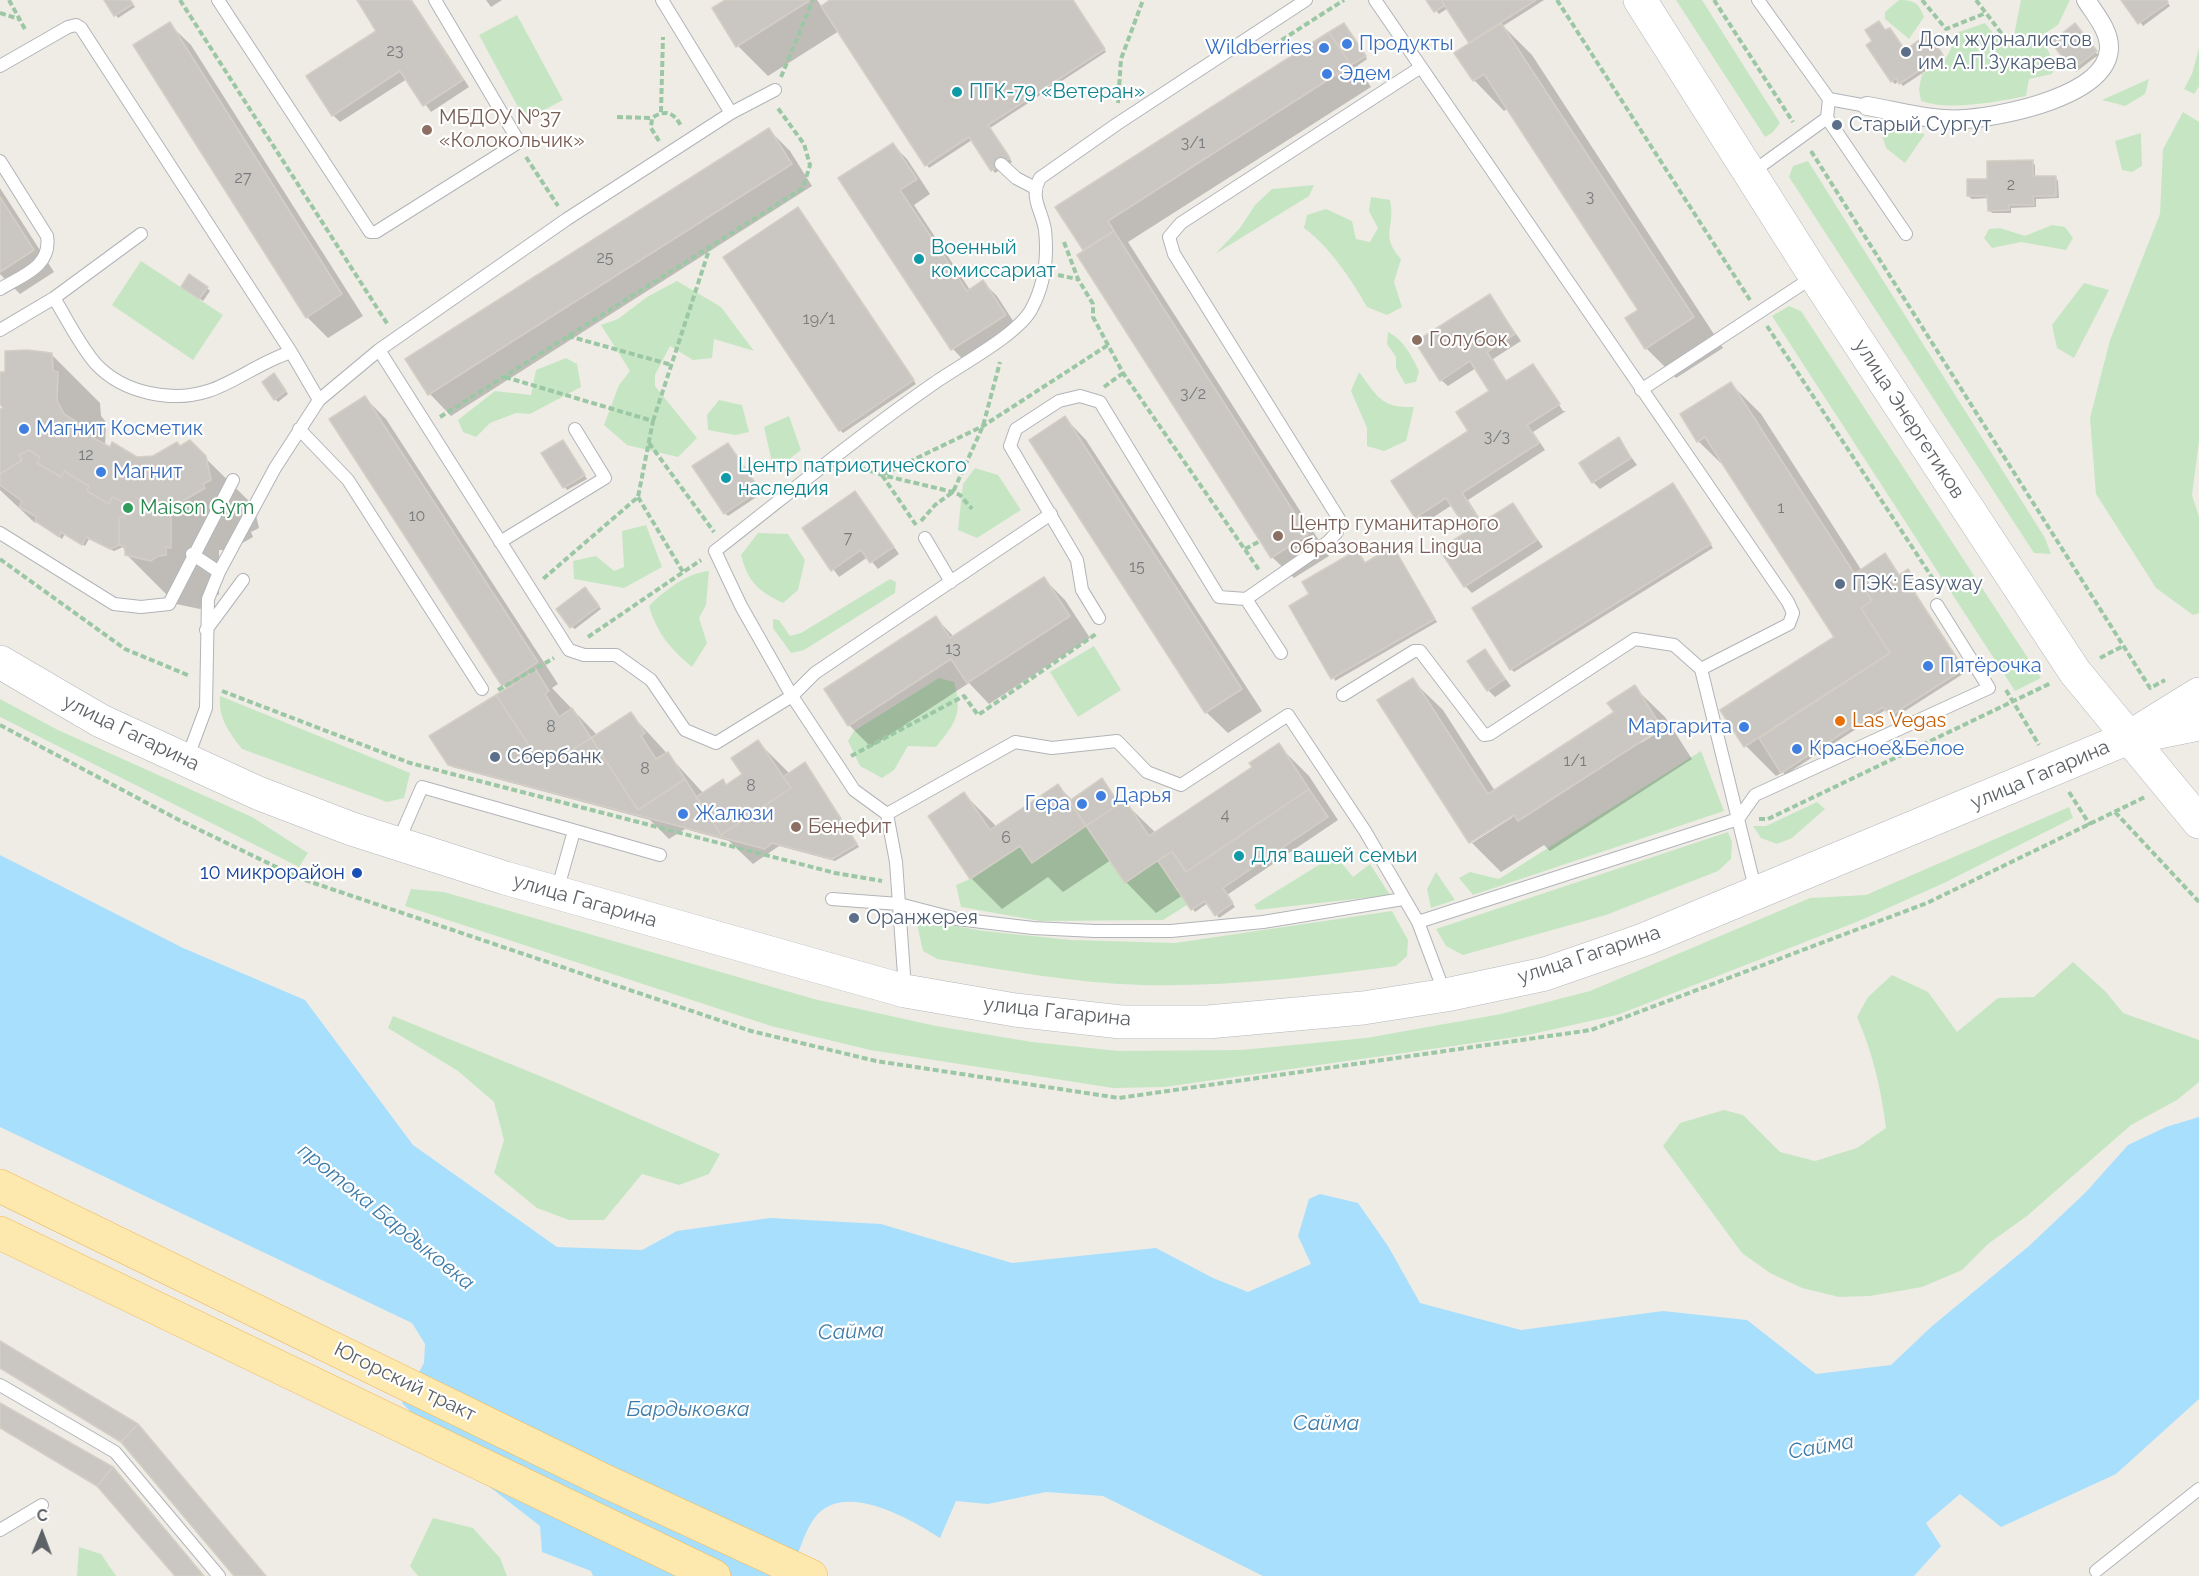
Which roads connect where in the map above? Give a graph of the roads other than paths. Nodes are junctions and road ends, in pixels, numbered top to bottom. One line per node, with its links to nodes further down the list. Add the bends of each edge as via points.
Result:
1 (218, 0): 2 (lane, via 370,232 519,142)
2 (435, 0)
3 (1306, 0): 19 (lane, via 1117,124 1041,178)
4 (1375, 0): 10 (lane)
5 (1640, 0): 18 (main road, улица Энергетиков)
6 (1758, 0): 12 (lane)
7 (2086, 0): 13 (street, via 2105,30 2109,47 2106,62 2094,76 2057,99 2023,110 1965,119)
8 (663, 1): 14 (lane)
9 (0, 66): 27 (lane, via 68,27 76,24 81,28)
10 (1420, 67): 28 (lane); 41 (lane, via 1181,223 1169,237 1174,254 1339,519 1338,532 1328,542)
11 (771, 92): 14 (lane)
12 (1829, 99): 13 (lane); 15 (lane)
13 (1867, 106)
14 (732, 113): 26 (lane, via 567,219)
15 (1827, 118): 18 (lane); 21 (lane)
16 (0, 161): 23 (lane, via 47,236 49,249 44,261)
17 (1001, 164): 19 (lane)
18 (1750, 174): 22 (main road, улица Энергетиков)
19 (1035, 188): 50 (lane, via 1045,229 1045,272 1030,312 1006,335 932,384 719,548 741,606)
20 (141, 234): 24 (lane)
21 (1906, 234)
22 (1815, 276): 28 (lane); 52 (main road, улица Энергетиков, via 2075,672)
23 (0, 289)
24 (54, 298): 25 (lane); 27 (lane, via 97,365 132,388 177,398 209,391 266,360)
25 (0, 330)
26 (379, 350): 29 (lane); 36 (lane)
27 (291, 352): 29 (lane)
28 (1641, 390): 47 (lane, via 1793,613 1789,624)
29 (319, 400): 30 (lane)
30 (299, 429): 38 (lane); 48 (lane, via 348,480)
31 (575, 429): 36 (lane, via 605,478)
32 (233, 480): 37 (lane)
33 (1051, 514): 40 (lane); 41 (lane, via 1010,446 1016,429 1059,401 1080,396 1100,402 1219,597); 43 (lane, via 1077,560 1082,590)
34 (0, 533): 37 (lane, via 114,604 141,607 169,604)
35 (925, 538): 40 (lane)
36 (500, 542): 50 (lane, via 569,650 584,655 616,655 651,680 685,730 716,743)
37 (192, 554): 38 (lane)
38 (219, 572): 44 (lane, via 208,599)
39 (243, 580): 44 (lane)
40 (951, 582): 50 (lane, via 815,674)
41 (1246, 599): 45 (lane)
42 (1937, 605): 55 (lane, via 1989,688 1755,795)
43 (1099, 618)
44 (206, 630): 53 (lane, via 206,708)
45 (1281, 653)
46 (0, 662): 53 (main road, улица Гагарина, via 101,721)
47 (1701, 669): 49 (lane, via 1674,645 1635,639 1484,735 1420,651); 55 (lane)
48 (482, 689)
49 (1343, 695)
50 (792, 696): 54 (lane, via 854,790)
51 (2197, 705): 52 (main road, улица Гагарина)
52 (2128, 738): 56 (main road, улица Энергетиков); 60 (main road, улица Гагарина)
53 (186, 761): 58 (main road, улица Гагарина, via 258,793)
54 (887, 814): 63 (lane, via 1015,742 1052,748 1117,741 1147,772 1181,785 1288,715 1365,831); 64 (lane)
55 (1738, 819): 60 (lane); 65 (lane)
56 (2199, 822)
57 (574, 831): 58 (lane, via 422,787); 59 (lane); 61 (lane)
58 (398, 843): 61 (main road, улица Гагарина)
59 (660, 855)
60 (1756, 892): 67 (main road, улица Гагарина, via 1642,940 1545,974)
61 (556, 893): 66 (main road, улица Гагарина)
62 (832, 899): 64 (lane)
63 (1403, 899): 64 (lane, via 1263,922 1171,931 1033,928 957,919); 65 (lane)
64 (899, 904): 66 (lane)
65 (1418, 922): 67 (lane)
66 (905, 991): 67 (main road, улица Гагарина, via 1015,1010 1120,1022 1286,1016)
67 (1446, 995)
68 (0, 1186): 77 (main road, Югорский тракт, via 605,1481)
69 (0, 1233): 76 (main road, Югорский тракт)
70 (0, 1385): 75 (lane, via 115,1452)
71 (2199, 1489): 74 (lane)
72 (42, 1505): 73 (lane)
73 (0, 1530)
74 (2096, 1571)
75 (219, 1576)
76 (714, 1576)
77 (811, 1576)

